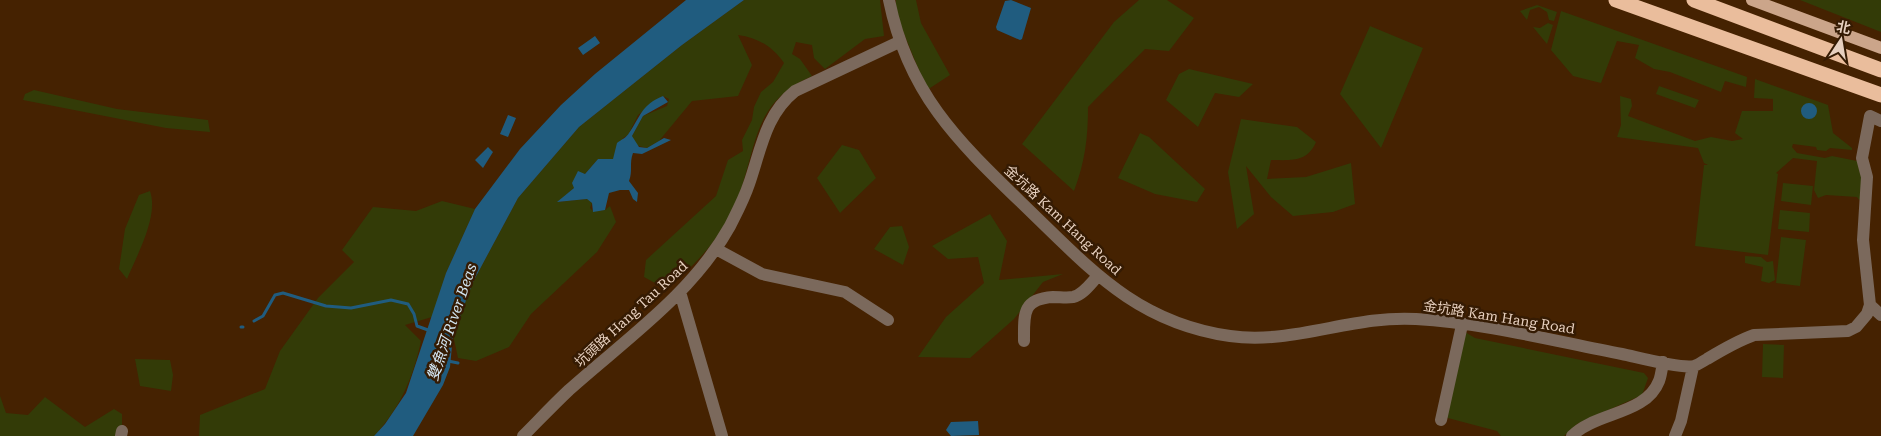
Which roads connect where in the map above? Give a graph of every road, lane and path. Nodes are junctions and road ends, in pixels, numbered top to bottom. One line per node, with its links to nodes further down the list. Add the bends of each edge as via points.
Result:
1 (888, 0): 5 (street, 金坑路 Kam Hang Road)
2 (1616, 0): 8 (highway)
3 (1694, 0): 7 (highway)
4 (1752, 0): 6 (main road)
5 (899, 42): 10 (street, 坑頭路 Hang Tau Road, via 795,91 778,107 763,135 743,200); 11 (street, 金坑路 Kam Hang Road, via 919,85 953,135)
6 (1881, 48)
7 (1881, 70)
8 (1881, 95)
9 (1881, 120): 13 (street, via 1870,116 1862,158 1867,177 1863,240)
10 (716, 249): 12 (street, 坑頭路 Hang Tau Road); 15 (street, via 762,274 845,292)
11 (1097, 277): 16 (street, 金坑路 Kam Hang Road, via 1173,322 1230,336 1260,338 1367,321 1415,318); 17 (street, via 1073,297 1032,301 1026,310)
12 (680, 292): 21 (street, 坑頭路 Hang Tau Road, via 568,391); 22 (street)
13 (1870, 305): 14 (street); 19 (street, via 1864,320 1848,331 1754,335)
14 (1881, 315)
15 (888, 320)
16 (1462, 325): 18 (street, 金坑路 Kam Hang Road); 20 (street)
17 (1024, 341)
18 (1663, 362): 19 (street, 金坑路 Kam Hang Road); 23 (street, via 1658,382 1645,398 1628,409 1588,422)
19 (1693, 367): 24 (street)
20 (1441, 420)
21 (523, 436)
22 (722, 436)
23 (1572, 436)
24 (1675, 436)

